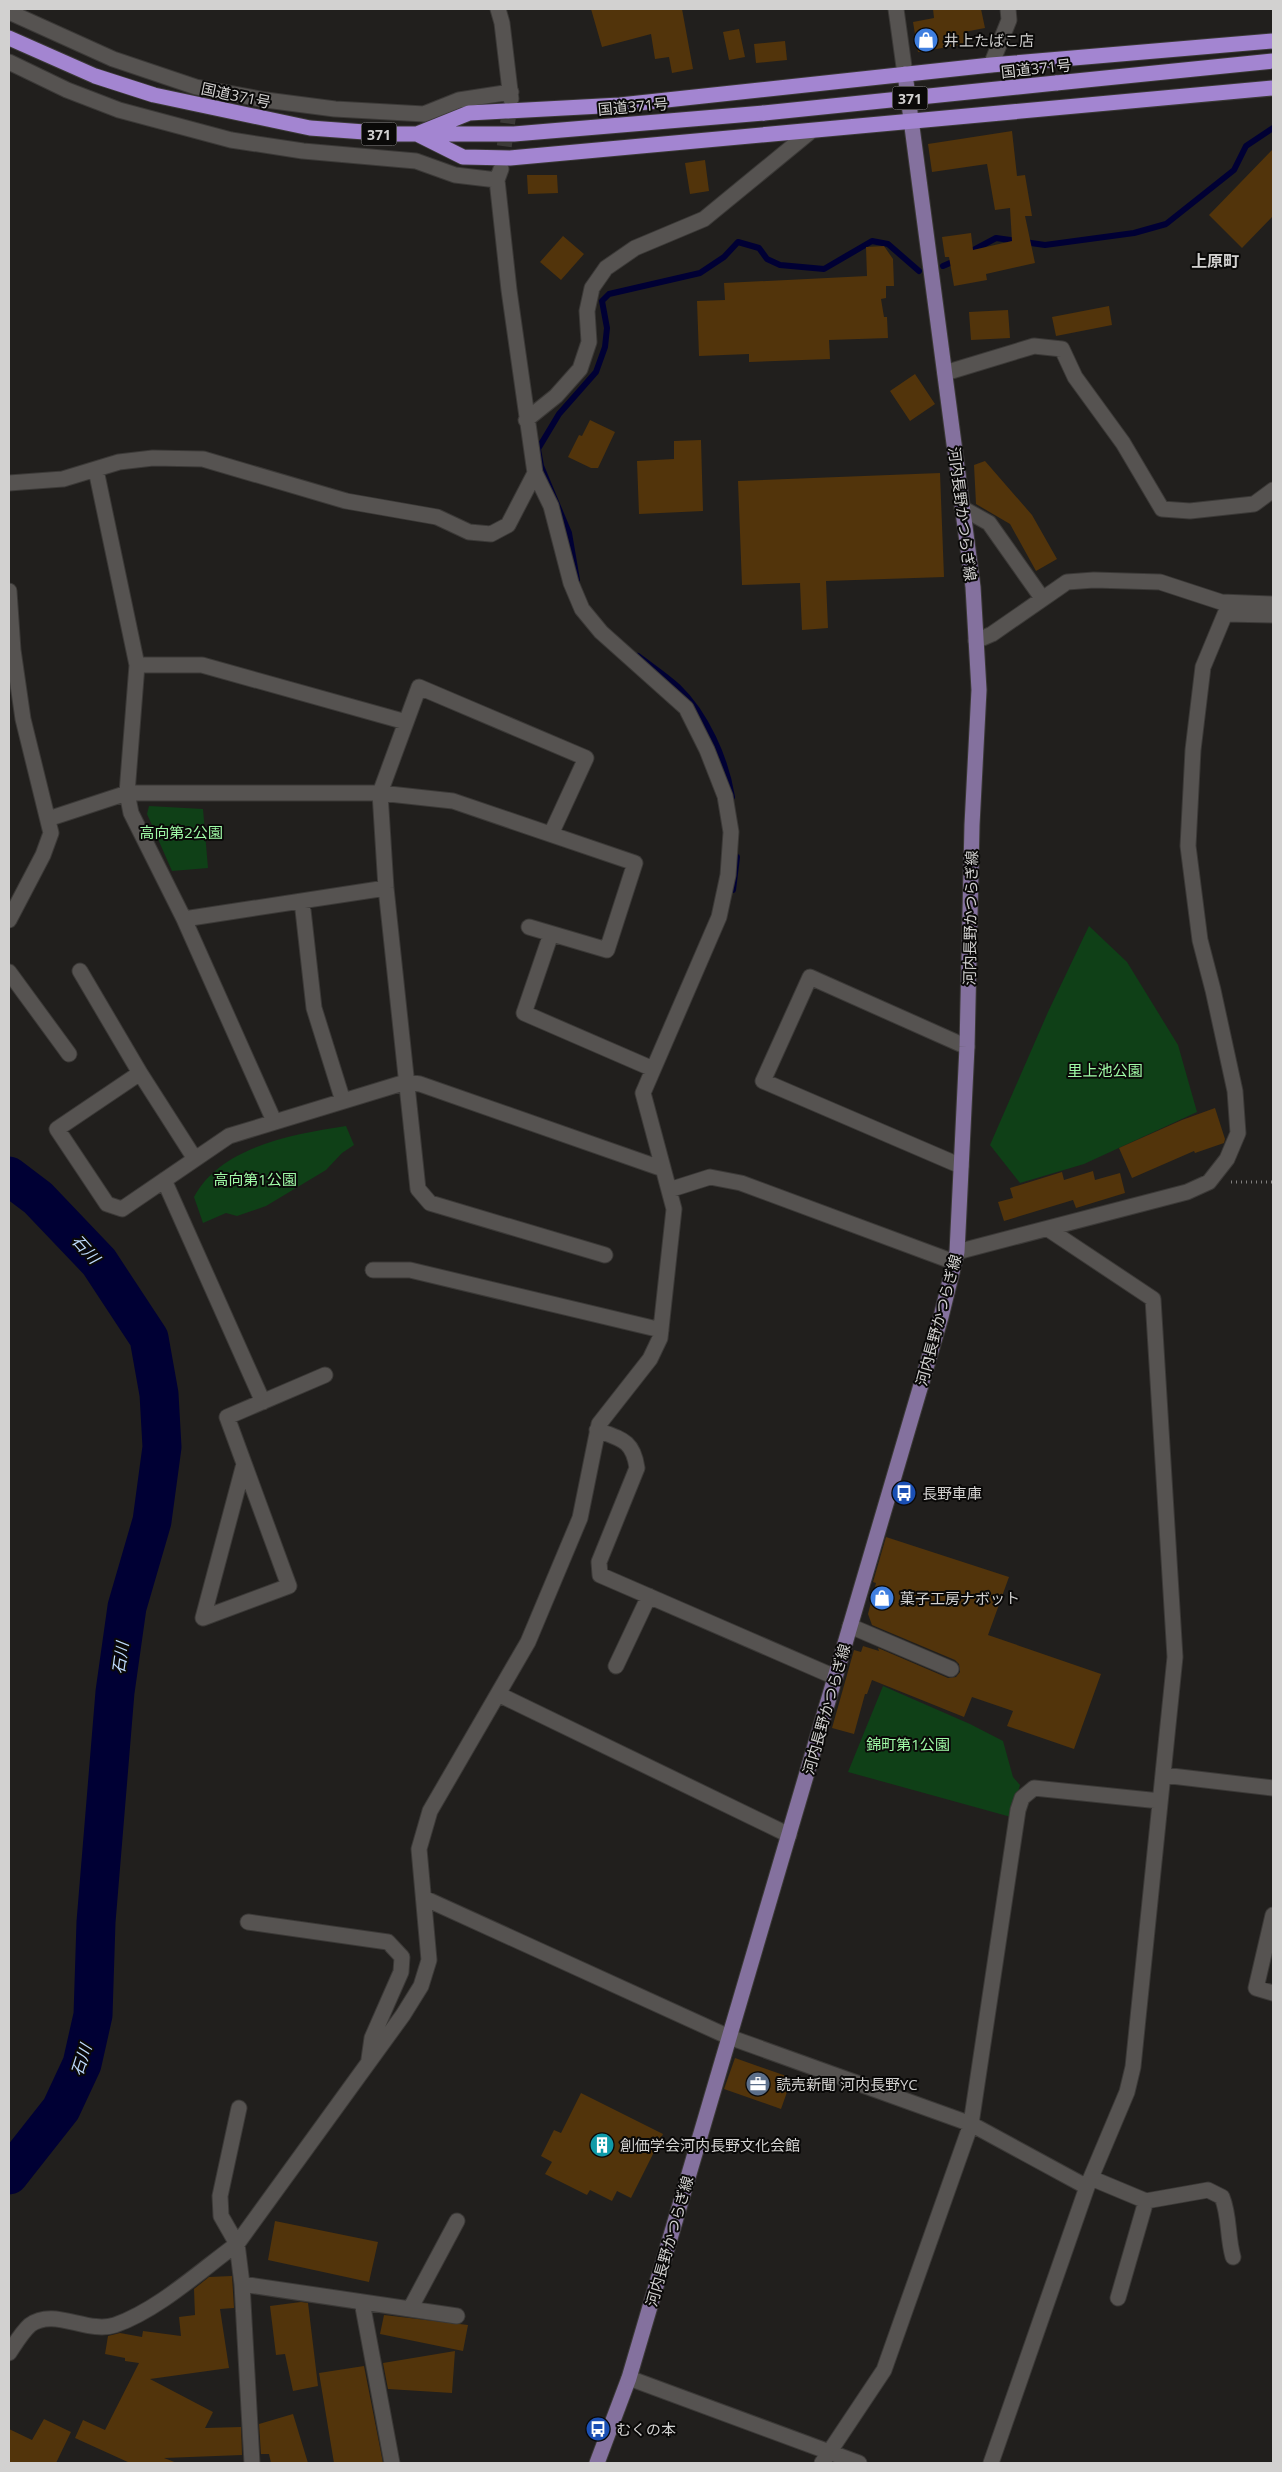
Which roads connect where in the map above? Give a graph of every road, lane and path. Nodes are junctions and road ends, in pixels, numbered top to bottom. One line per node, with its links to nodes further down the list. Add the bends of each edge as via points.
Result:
1 (498, 9): 4 (street, via 511,95 460,100 424,114 335,110 196,87 113,58)
2 (896, 9): 10 (street)
3 (1008, 9): 9 (street, via 1009,20)
4 (9, 12)
5 (9, 38): 14 (highway, 国道371号 / 371, via 95,76 154,95 310,128)
6 (1273, 41): 9 (highway)
7 (1273, 60): 14 (highway, 国道371号 / 371, bridge, via 764,113 514,134)
8 (9, 62): 16 (street, via 119,110 231,140 303,151 416,161 454,175 499,174)
9 (991, 65): 10 (highway)
10 (904, 74): 12 (main road, 河内長野かつらぎ線); 14 (highway, via 620,105 469,114)
11 (1273, 88): 12 (highway)
12 (912, 122): 13 (highway); 15 (main road, 河内長野かつらぎ線)
13 (810, 132): 14 (highway, via 510,158 463,157); 16 (street, via 704,219 635,248 606,268 592,288 587,311 589,342 580,370 556,396)
14 (417, 134)
15 (945, 373): 20 (street, via 1034,346 1062,349 1075,377 1123,443 1162,509 1190,511 1254,504); 21 (main road, 河内長野かつらぎ線)
16 (526, 420): 18 (street)
17 (96, 470): 18 (street, via 119,462 154,458 203,459 346,500 437,517 469,532 491,534 508,525); 19 (street, via 63,479); 27 (street)
18 (535, 473): 43 (street, via 551,506 571,583 582,608 601,632 686,708 708,750 725,796 731,832 728,874 719,917)
19 (9, 483)
20 (1273, 490)
21 (962, 508): 23 (street, via 989,523); 26 (main road, 河内長野かつらぎ線, via 973,587)
22 (9, 590): 31 (street, via 23,719)
23 (1042, 598): 24 (street, via 1067,582 1094,580 1160,582 1221,602); 26 (street, via 992,634)
24 (1273, 604)
25 (1273, 614): 52 (street, via 1226,614 1203,667 1193,750 1188,846 1200,940 1235,1091 1238,1133 1227,1159)
26 (976, 641): 41 (main road, 河内長野かつらぎ線, via 979,690)
27 (137, 665): 28 (street, via 202,665); 29 (street)
28 (406, 722): 30 (street); 32 (street, via 419,686 586,758)
29 (127, 793): 30 (street); 31 (street); 35 (street, via 131,813)
30 (380, 793): 32 (street, via 453,801); 33 (street)
31 (48, 819): 36 (street, via 51,834 43,855)
32 (550, 834): 38 (street, via 635,863 607,950)
33 (386, 888): 34 (street); 45 (street)
34 (302, 901): 35 (street); 46 (street, via 314,1008)
35 (184, 919): 47 (street)
36 (9, 920)
37 (529, 927): 38 (street)
38 (552, 934): 43 (street, via 524,1013)
39 (80, 971): 44 (street)
40 (9, 972): 42 (street)
41 (967, 1047): 49 (main road, 河内長野かつらぎ線); 49 (street, via 810,977 764,1081)
42 (69, 1054)
43 (653, 1069): 50 (street, via 643,1094)
44 (140, 1073): 48 (street); 51 (street, via 57,1129 107,1204 122,1209)
45 (406, 1082): 46 (street); 50 (street, via 420,1084); 56 (street, via 418,1189 430,1203)
46 (343, 1101): 47 (street)
47 (274, 1121): 48 (street, via 229,1136)
48 (195, 1159): 51 (street)
49 (961, 1166): 57 (main road, 河内長野かつらぎ線)
50 (664, 1169): 54 (street)
51 (164, 1180): 61 (street)
52 (1209, 1182): 53 (path); 55 (street, via 1188,1192)
53 (1273, 1182)
54 (670, 1190): 57 (street, via 710,1177 741,1183); 59 (street, via 674,1209)
55 (1048, 1229): 57 (street); 70 (street, via 1153,1299 1175,1657)
56 (605, 1255)
57 (955, 1257): 65 (main road, 河内長野かつらぎ線, via 941,1317)
58 (373, 1270): 59 (street, via 410,1270)
59 (661, 1330): 62 (street, via 650,1358 598,1424)
60 (325, 1375): 61 (street)
61 (262, 1402): 63 (street, via 227,1417)
62 (597, 1430): 64 (street, via 626,1441 635,1453 637,1468 599,1562 600,1575); 69 (street, via 580,1518 528,1642)
63 (244, 1464): 63 (street, via 211,1589 203,1618 289,1586)
64 (649, 1596): 66 (street); 68 (street)
65 (850, 1626): 67 (street); 68 (main road, 河内長野かつらぎ線)
66 (616, 1666)
67 (951, 1669)
68 (836, 1677): 73 (main road, 河内長野かつらぎ線)
69 (498, 1694): 73 (street); 74 (street, via 430,1811 419,1849)
70 (1163, 1776): 71 (street); 72 (street)
71 (1273, 1788)
72 (1160, 1801): 81 (street, via 1034,1788 1022,1798); 82 (street, via 1133,2067 1127,2092)
73 (789, 1835): 78 (main road, 河内長野かつらぎ線)
74 (424, 1898): 78 (street); 79 (street, via 429,1960 421,1986)
75 (1273, 1915): 77 (street, via 1256,1988)
76 (248, 1922): 79 (street, via 388,1942 402,1957 401,1972 372,2038)
77 (1273, 1993)
78 (729, 2037): 81 (street); 93 (main road, 河内長野かつらぎ線)
79 (369, 2062): 85 (street)
80 (239, 2108): 85 (street, via 220,2196 221,2216)
81 (971, 2124): 82 (street); 94 (street, via 884,2370)
82 (1089, 2182): 83 (street); 99 (street)
83 (1146, 2202): 86 (street, via 1208,2190 1222,2197 1228,2212); 88 (street)
84 (458, 2221): 90 (street)
85 (237, 2244): 87 (street); 92 (street, via 148,2309 114,2325 86,2327 43,2318 29,2326)
86 (1232, 2257)
87 (242, 2284): 89 (street); 95 (street)
88 (1118, 2298)
89 (362, 2302): 90 (street); 96 (street)
90 (410, 2309): 91 (street)
91 (457, 2316)
92 (9, 2353)
93 (629, 2378): 94 (street); 97 (main road, 河内長野かつらぎ線)
94 (825, 2458): 98 (street)
95 (252, 2463)
96 (392, 2463)
97 (597, 2463)
98 (859, 2463)
99 (991, 2463)

